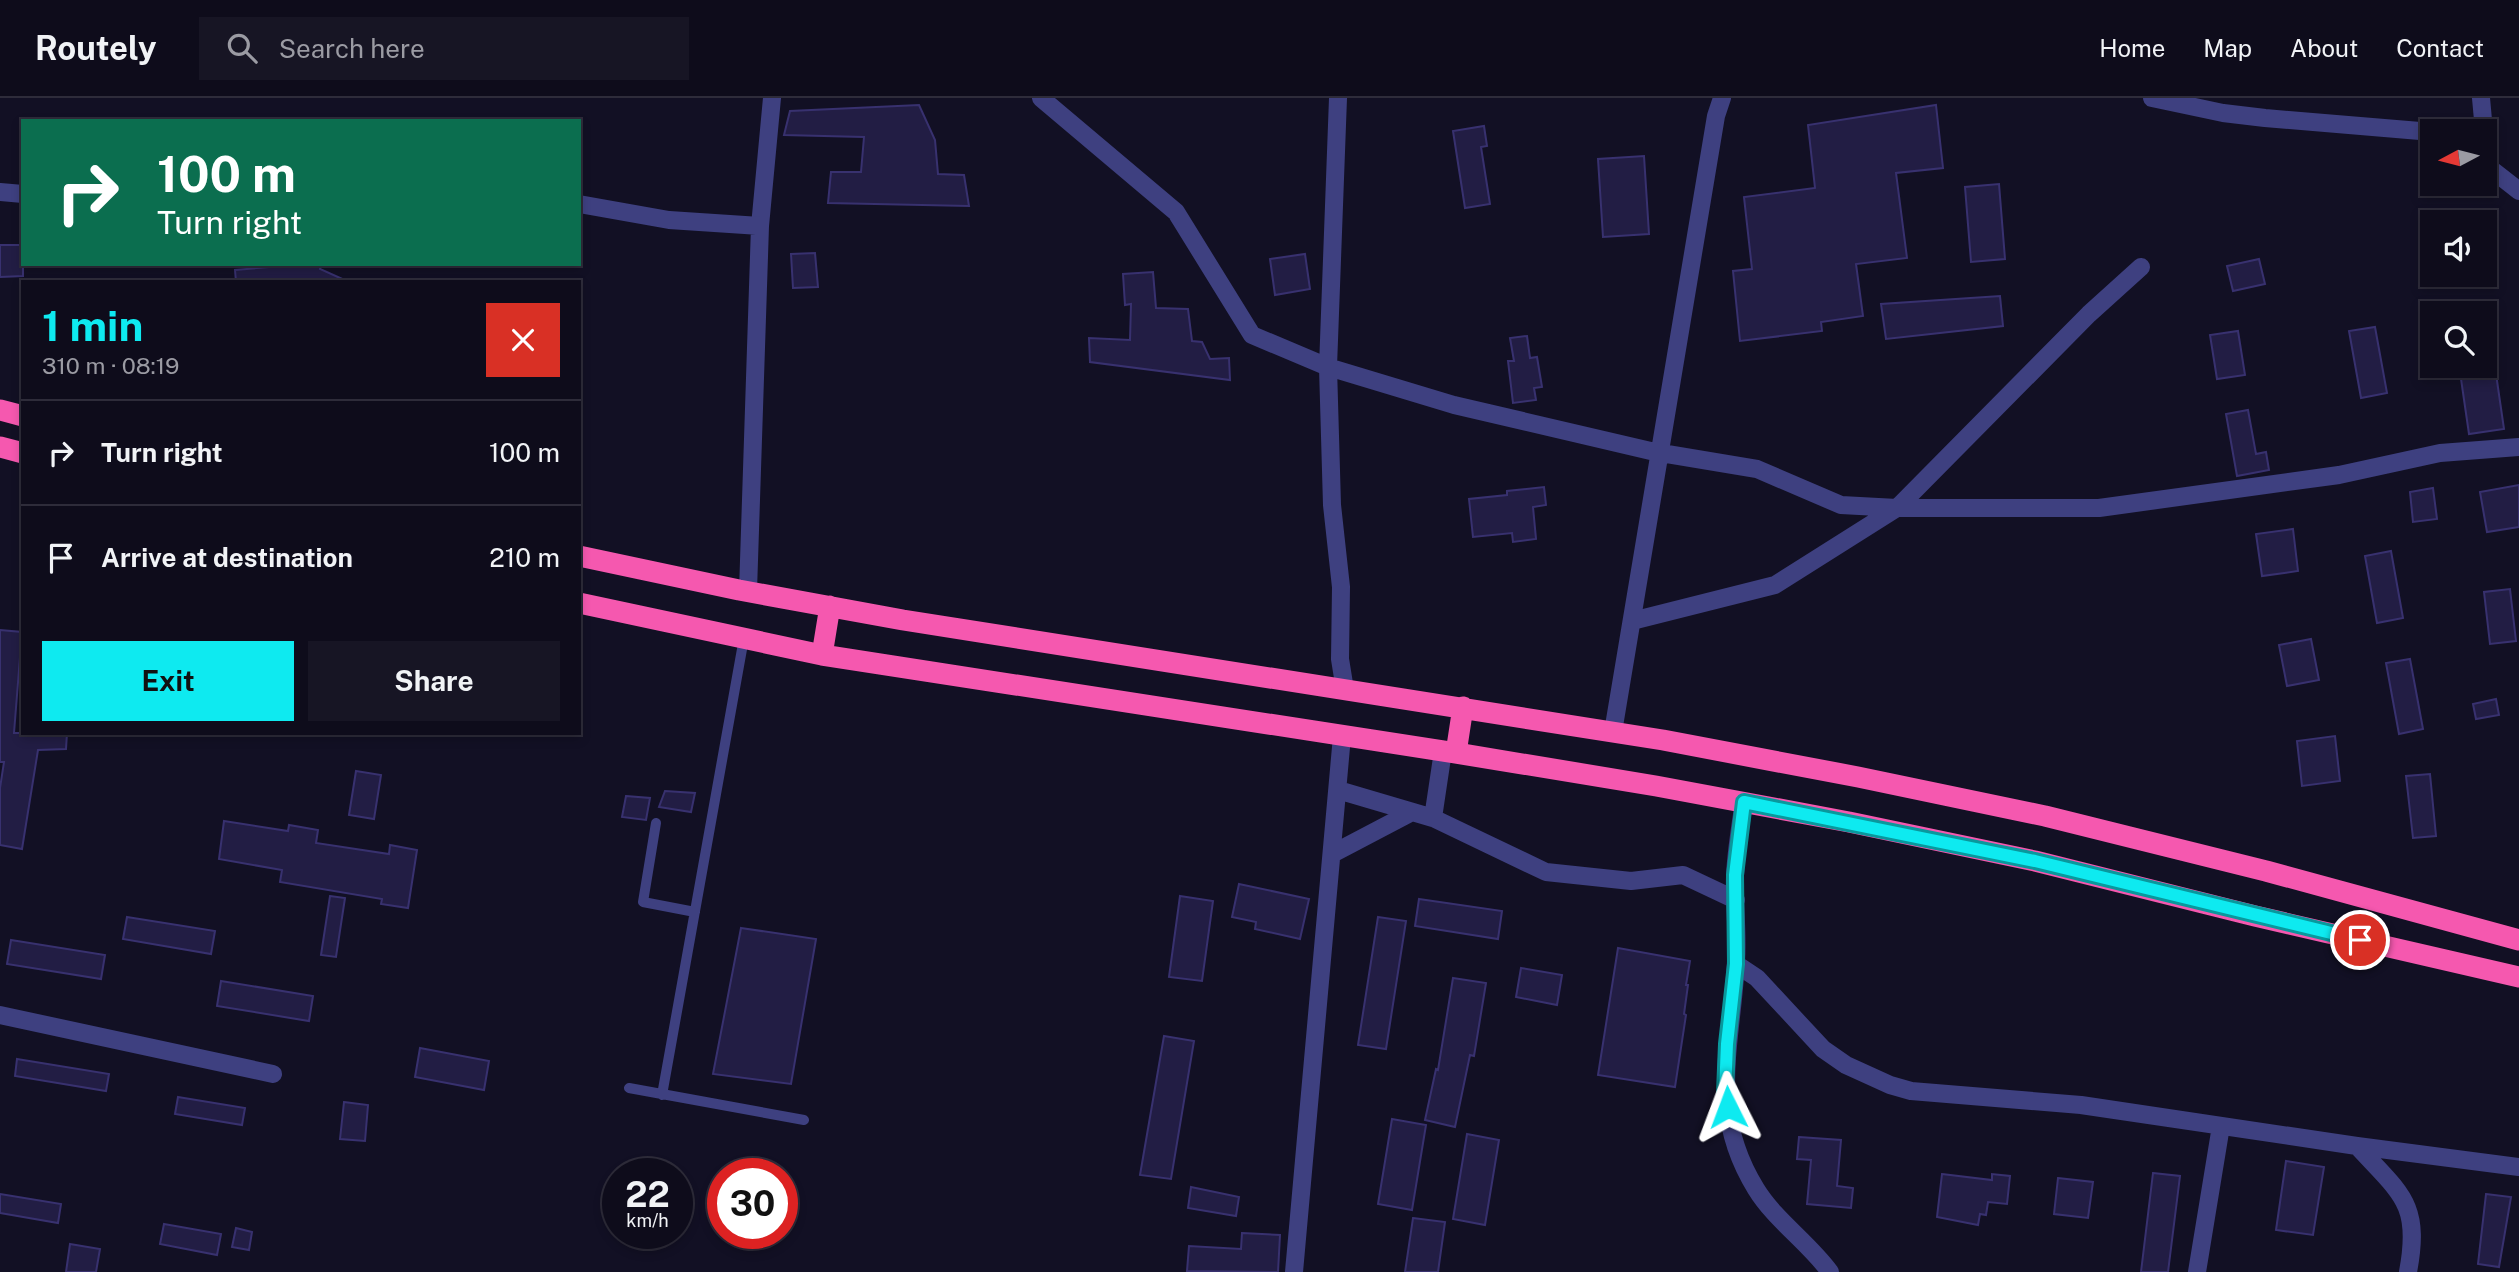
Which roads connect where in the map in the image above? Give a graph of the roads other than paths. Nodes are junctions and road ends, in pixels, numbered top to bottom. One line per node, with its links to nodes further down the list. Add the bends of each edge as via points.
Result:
1 (772, 98): 14 (street)
2 (1041, 98): 16 (street, via 1176,212 1252,335)
3 (1338, 98): 16 (street)
4 (1722, 98): 22 (street)
5 (2152, 98): 8 (street, via 2223,113)
6 (2481, 98): 7 (street)
7 (2483, 119)
8 (2420, 131)
9 (2497, 174): 10 (street)
10 (2519, 191)
11 (0, 192): 12 (street)
12 (21, 194)
13 (581, 205): 14 (street)
14 (760, 226): 25 (street)
15 (2141, 267): 23 (street)
16 (1328, 368): 22 (street, via 1454,405); 31 (street)
17 (0, 410): 18 (highway)
18 (21, 415)
19 (0, 447): 21 (highway)
20 (2519, 447): 23 (street, via 2440,453 2339,475 2099,508)
21 (21, 452)
22 (1661, 453): 23 (street, via 1756,469 1842,505); 28 (street)
23 (1897, 508): 28 (street, via 1775,585)
24 (581, 556): 25 (highway)
25 (748, 591): 27 (highway)
26 (581, 603): 29 (highway)
27 (830, 606): 30 (highway); 31 (highway)
28 (1632, 621): 33 (street)
29 (744, 638): 30 (highway); 43 (lane)
30 (822, 655): 34 (highway)
31 (1345, 690): 32 (highway)
32 (1463, 707): 33 (highway); 35 (highway)
33 (1613, 732): 44 (highway, via 2045,816)
34 (1342, 736): 35 (highway); 36 (street)
35 (1450, 752): 37 (highway); 39 (street)
36 (1338, 790): 38 (street); 41 (street)
37 (1744, 802): 42 (street); 46 (highway, via 2035,861)
38 (1412, 812): 39 (street); 41 (street)
39 (1433, 818): 42 (street, via 1546,872 1631,881 1683,875)
40 (656, 823): 43 (lane, via 643,902)
41 (1332, 854): 55 (street)
42 (1736, 900): 45 (street)
43 (695, 912): 50 (lane)
44 (2519, 940)
45 (1736, 964): 52 (street, via 1757,978 1824,1049 1846,1065 1890,1084 1927,1094 2081,1105); 56 (street, via 1725,1092 1736,1145 1757,1191)
46 (2519, 977)
47 (0, 1015): 48 (street)
48 (273, 1074)
49 (629, 1088): 50 (lane)
50 (662, 1095): 51 (lane)
51 (804, 1120)
52 (2221, 1126): 53 (street); 57 (street)
53 (2357, 1146): 54 (street); 58 (street, via 2400,1193 2412,1218)
54 (2519, 1167)
55 (1294, 1272)
56 (1830, 1272)
57 (2197, 1272)
58 (2408, 1272)

